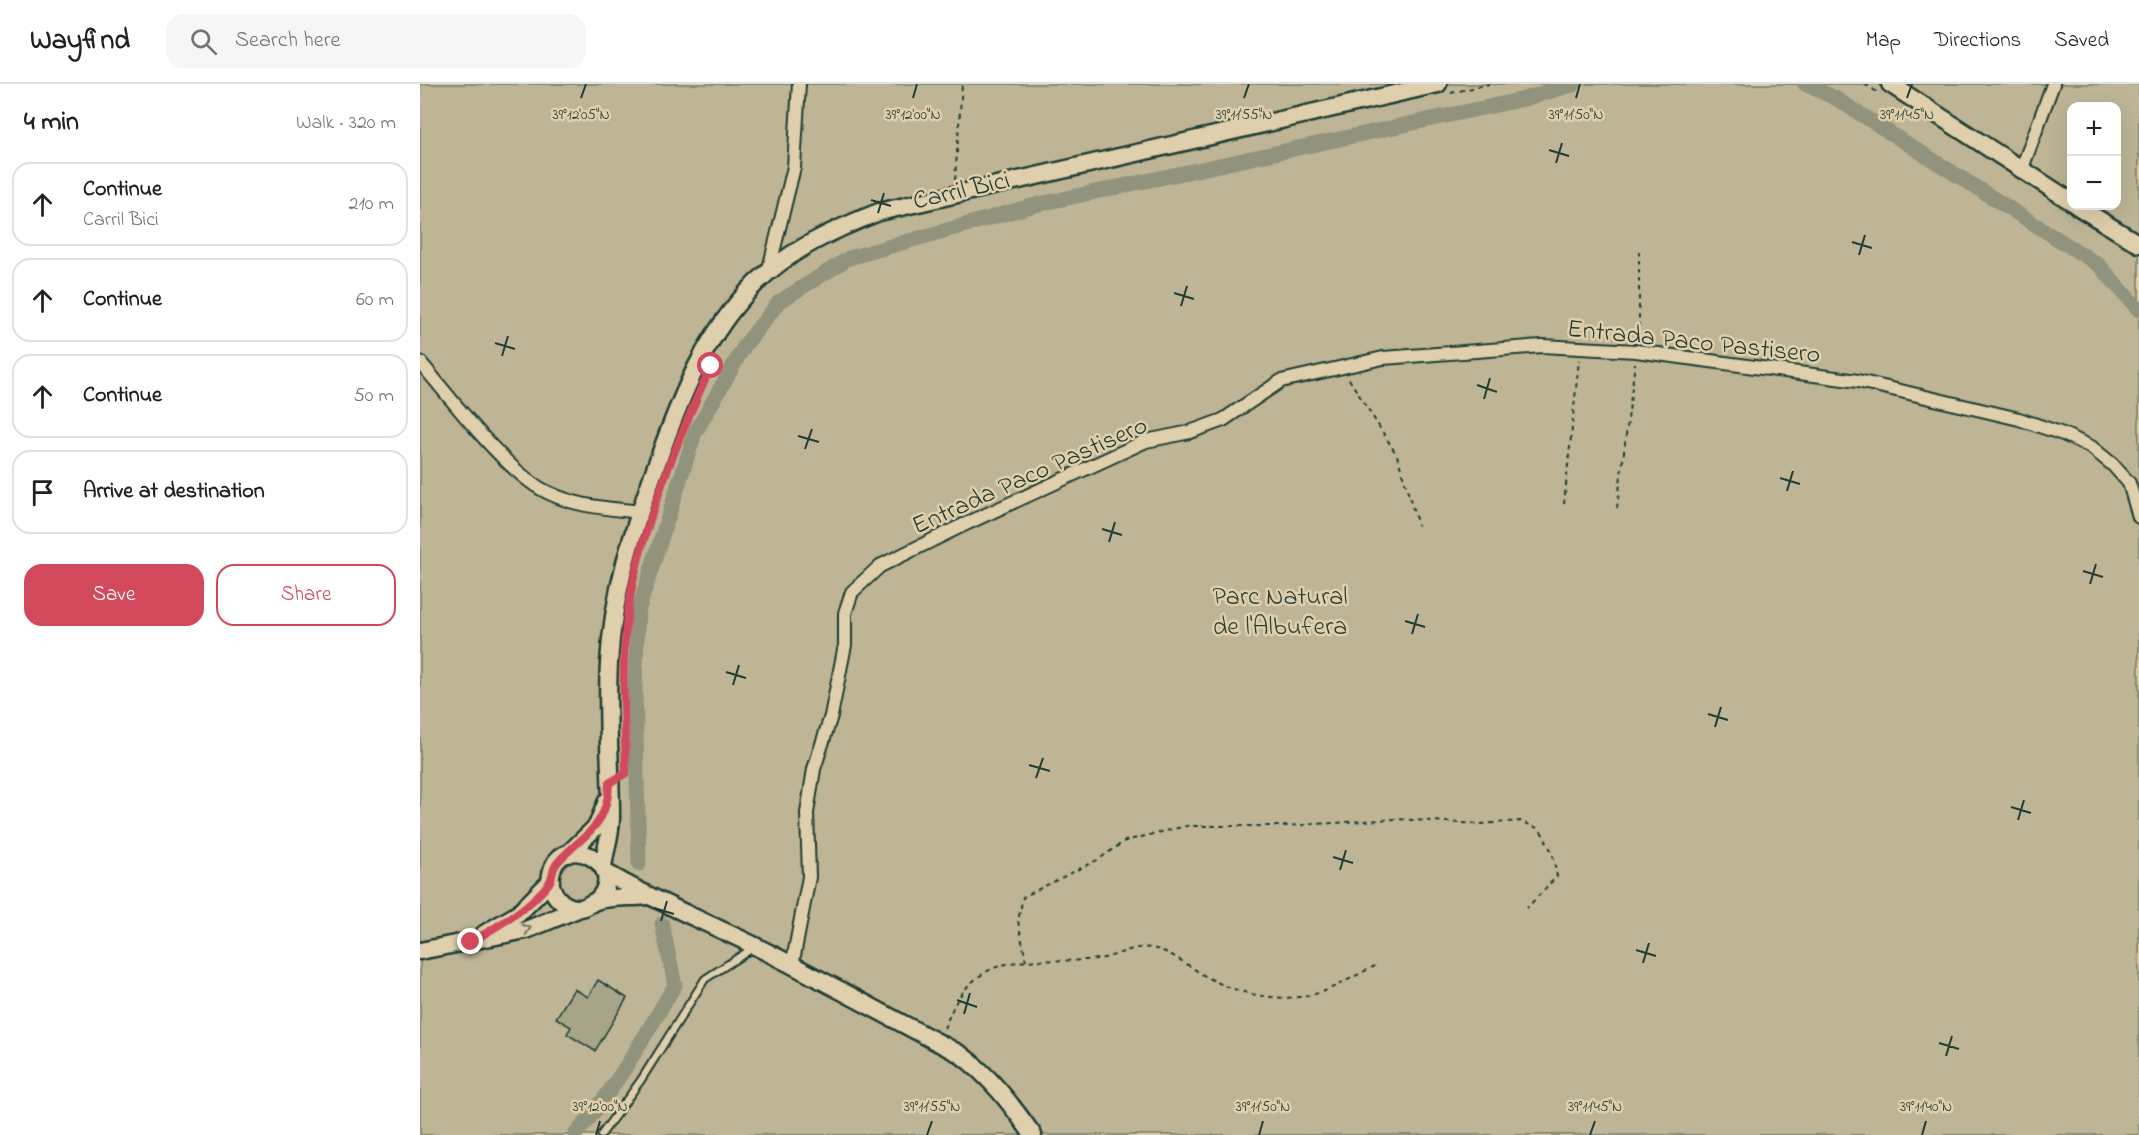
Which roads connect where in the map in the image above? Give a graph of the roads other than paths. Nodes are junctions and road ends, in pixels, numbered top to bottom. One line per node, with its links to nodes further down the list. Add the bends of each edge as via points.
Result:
1 (799, 84): 10 (street, via 794,167)
2 (1890, 84): 6 (street)
3 (2053, 84): 6 (street)
4 (1405, 88): 5 (street); 10 (street, via 879,212 836,229)
5 (1440, 89)
6 (2021, 171): 7 (street)
7 (2067, 199)
8 (2084, 210): 9 (street)
9 (2139, 244)
10 (768, 273): 13 (street, via 718,326 698,359)
11 (420, 362): 13 (street, via 504,457 547,493 582,505)
12 (2138, 502): 14 (street, Entrada Paco Pastisero); 25 (street, Entrada Paco Pastisero, via 2129,483 2113,465 2091,447 2063,434 2019,419 1858,381 1637,351 1542,346 1383,358 1281,381 1223,420 1146,441 880,566 852,592 845,613 845,645 831,716 814,769 807,813 809,877)
13 (639, 512): 15 (street, via 614,603 609,665)
14 (2139, 517)
15 (609, 797): 16 (street, via 597,826); 17 (street, via 611,819)
16 (568, 854): 17 (street, via 588,854); 18 (street, via 556,863)
17 (604, 870): 19 (street); 20 (street, via 605,888)
18 (550, 881): 21 (street, via 559,900); 22 (street, via 518,914)
19 (647, 896): 20 (street); 23 (street)
20 (596, 901): 21 (street)
21 (580, 908): 22 (street, one-way to 21, via 526,930)
22 (471, 942): 24 (street)
23 (755, 946): 25 (street); 26 (lane, via 705,979)
24 (420, 951)
25 (792, 966): 27 (street, via 982,1070)
26 (601, 1135)
27 (1033, 1135)

